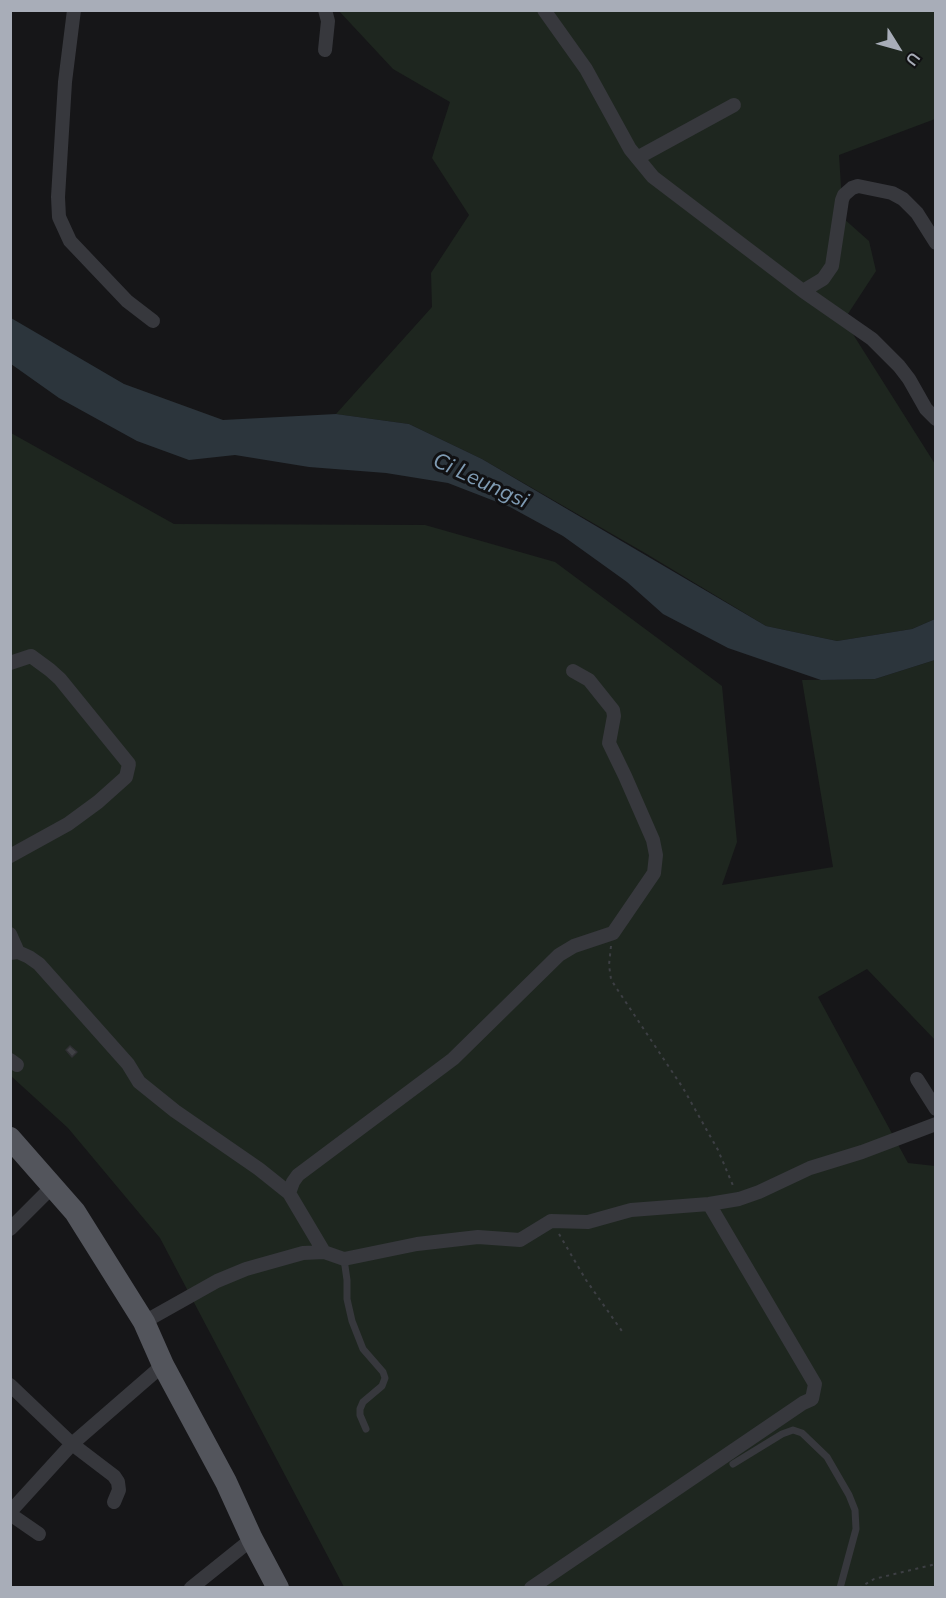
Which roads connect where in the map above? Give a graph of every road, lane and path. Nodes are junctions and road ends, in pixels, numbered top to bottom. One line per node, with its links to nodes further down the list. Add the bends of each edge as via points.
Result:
1 (74, 10): 9 (street, via 65,82 59,217 70,242 127,301)
2 (325, 10): 4 (street)
3 (544, 10): 6 (street, via 586,69)
4 (325, 50)
5 (734, 105): 6 (street)
6 (637, 158): 8 (street, via 653,177)
7 (936, 243): 8 (street, via 903,199 892,193 852,188 842,200 832,266 823,279)
8 (804, 291): 10 (street, via 888,353)
9 (153, 321)
10 (936, 419)
11 (10, 663): 13 (street, via 31,656 50,670 129,764 126,777 98,802 68,824)
12 (573, 671): 14 (street, via 589,680 613,710 609,743 656,855 654,873)
13 (10, 856)
14 (613, 933): 22 (street, via 559,955 453,1059 298,1175); 23 (path, via 611,979 683,1088 718,1150)
15 (10, 934): 16 (street)
16 (14, 953): 22 (street, via 39,964 128,1064 139,1082)
17 (917, 1079): 18 (street)
18 (936, 1109)
19 (936, 1124): 23 (street, via 810,1167)
20 (10, 1138): 21 (main road)
21 (53, 1186): 26 (street); 29 (main road, via 90,1233)
22 (289, 1193): 27 (street)
23 (739, 1199): 24 (street)
24 (709, 1204): 25 (street, via 631,1210 588,1222); 43 (street, via 815,1384 812,1399)
25 (551, 1221): 28 (street, via 520,1240 478,1237); 30 (path)
26 (10, 1229)
27 (324, 1252): 28 (street); 29 (street, via 303,1253 246,1269)
28 (344, 1259): 33 (lane, via 352,1320 363,1349 385,1378 360,1409)
29 (144, 1322): 31 (main road)
30 (624, 1334)
31 (164, 1365): 34 (street); 39 (main road)
32 (10, 1385): 34 (street)
33 (366, 1429)
34 (72, 1444): 36 (street, via 118,1482); 37 (street)
35 (733, 1464): 44 (lane, via 793,1430 802,1433 827,1457 855,1510 856,1529)
36 (114, 1502)
37 (10, 1513): 38 (street)
38 (39, 1534)
39 (252, 1539): 41 (street); 42 (main road)
40 (936, 1564): 45 (path, via 874,1579)
41 (191, 1587)
42 (278, 1587)
43 (531, 1587)
44 (840, 1587)
45 (859, 1587)

